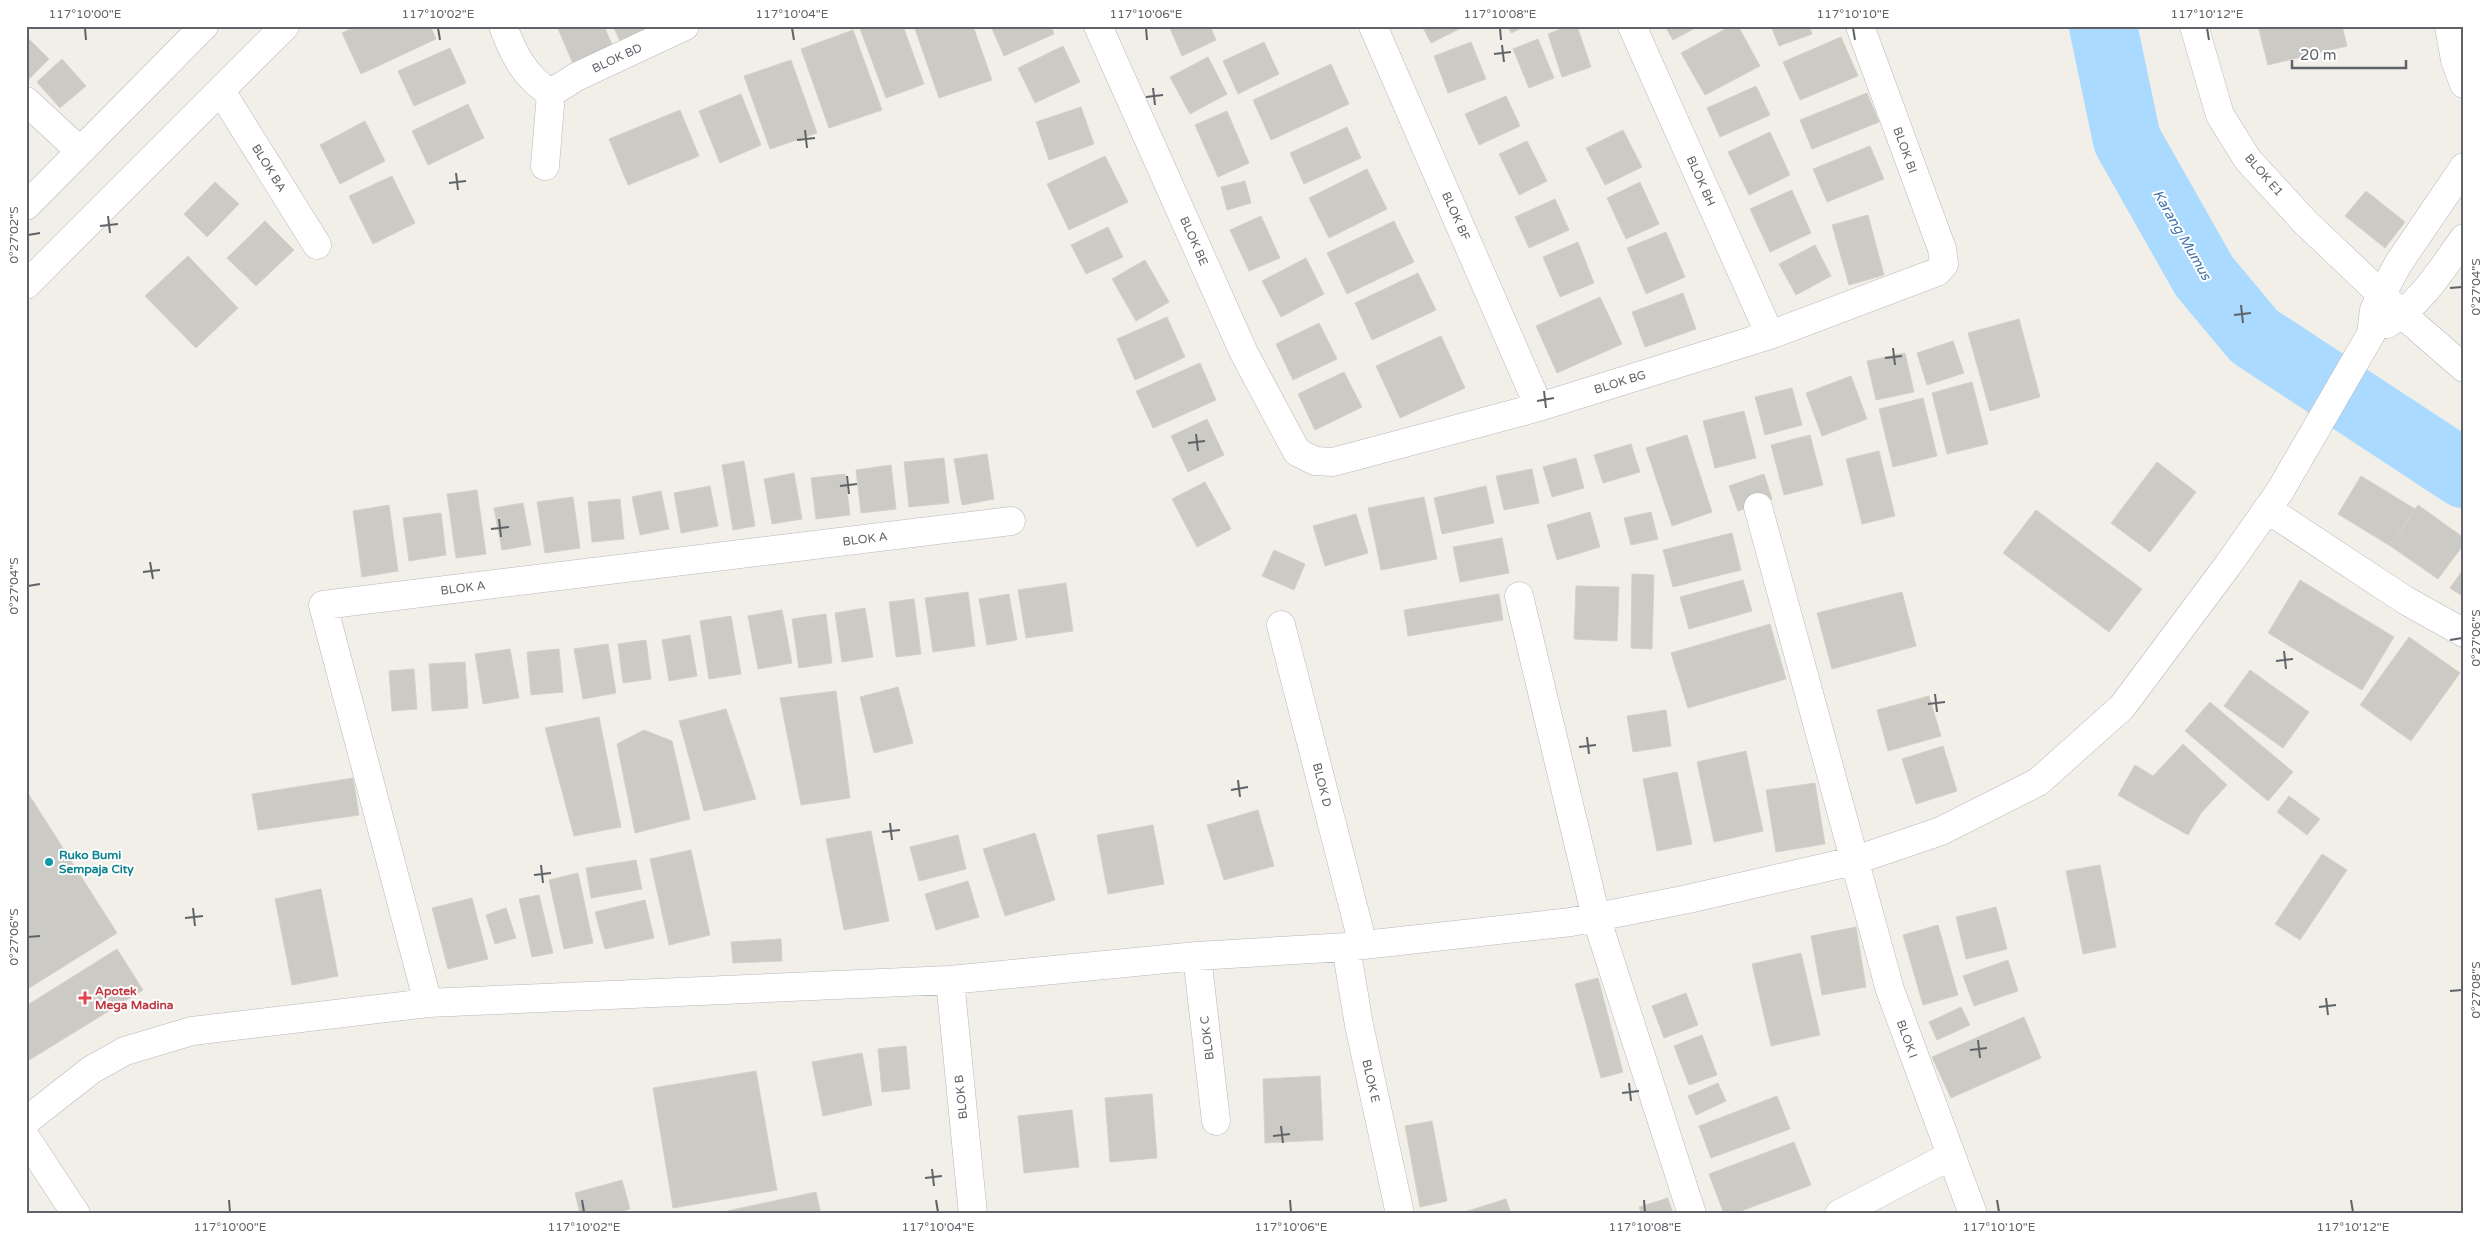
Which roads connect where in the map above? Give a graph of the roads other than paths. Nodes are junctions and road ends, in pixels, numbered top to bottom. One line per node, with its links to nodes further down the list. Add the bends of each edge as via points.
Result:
1 (204, 26): 15 (street)
2 (285, 26): 12 (street)
3 (503, 26): 13 (street, via 513,53 524,69 537,85)
4 (685, 26): 13 (street, BLOK BD, via 576,77)
5 (1098, 26): 29 (street, BLOK BE, via 1244,353)
6 (1373, 26): 28 (street, BLOK BF)
7 (1632, 26): 25 (street, BLOK BH)
8 (1860, 26): 21 (street, BLOK BI, via 1942,249 1944,264)
9 (2194, 26): 23 (street, BLOK E1, via 2220,115 2248,160 2306,223)
10 (2449, 26): 11 (street)
11 (2464, 84)
12 (221, 91): 20 (street, BLOK BA); 22 (street)
13 (551, 93): 16 (street)
14 (26, 102): 15 (street)
15 (80, 151): 18 (street)
16 (544, 166)
17 (2464, 167): 23 (street, via 2398,264)
18 (26, 206)
19 (2464, 238): 24 (street)
20 (317, 245)
21 (1937, 272): 25 (street, BLOK BG)
22 (26, 285)
23 (2382, 294): 24 (street, BLOK E1); 26 (street)
24 (2403, 315): 26 (street); 27 (street, BLOK E1)
25 (1770, 335): 28 (street, BLOK BG)
26 (2366, 341): 30 (street)
27 (2464, 368)
28 (1539, 407): 29 (street, BLOK BG, via 1333,462 1315,461)
29 (1297, 452)
30 (2273, 500): 35 (street, via 2405,600); 36 (street, via 2122,708 2038,782 1942,831)
31 (1758, 507): 36 (street, BLOK I)
32 (1011, 521): 41 (street, BLOK A, via 323,605)
33 (1519, 596): 37 (street)
34 (1281, 625): 38 (street, BLOK D)
35 (2464, 633)
36 (1854, 861): 37 (street); 45 (street, BLOK I, via 1890,990)
37 (1596, 917): 38 (street); 49 (street)
38 (1354, 946): 39 (street); 48 (street, BLOK E, via 1359,1025)
39 (1197, 956): 40 (street); 43 (street, BLOK C)
40 (950, 980): 41 (street); 47 (street, BLOK B)
41 (428, 1003): 42 (street, via 192,1030 125,1051 91,1070)
42 (26, 1120)
43 (1216, 1121)
44 (26, 1138): 46 (street)
45 (1950, 1156): 50 (street); 51 (street, BLOK I)
46 (76, 1214)
47 (973, 1214)
48 (1400, 1214)
49 (1692, 1214)
50 (1839, 1214)
51 (1973, 1214)

